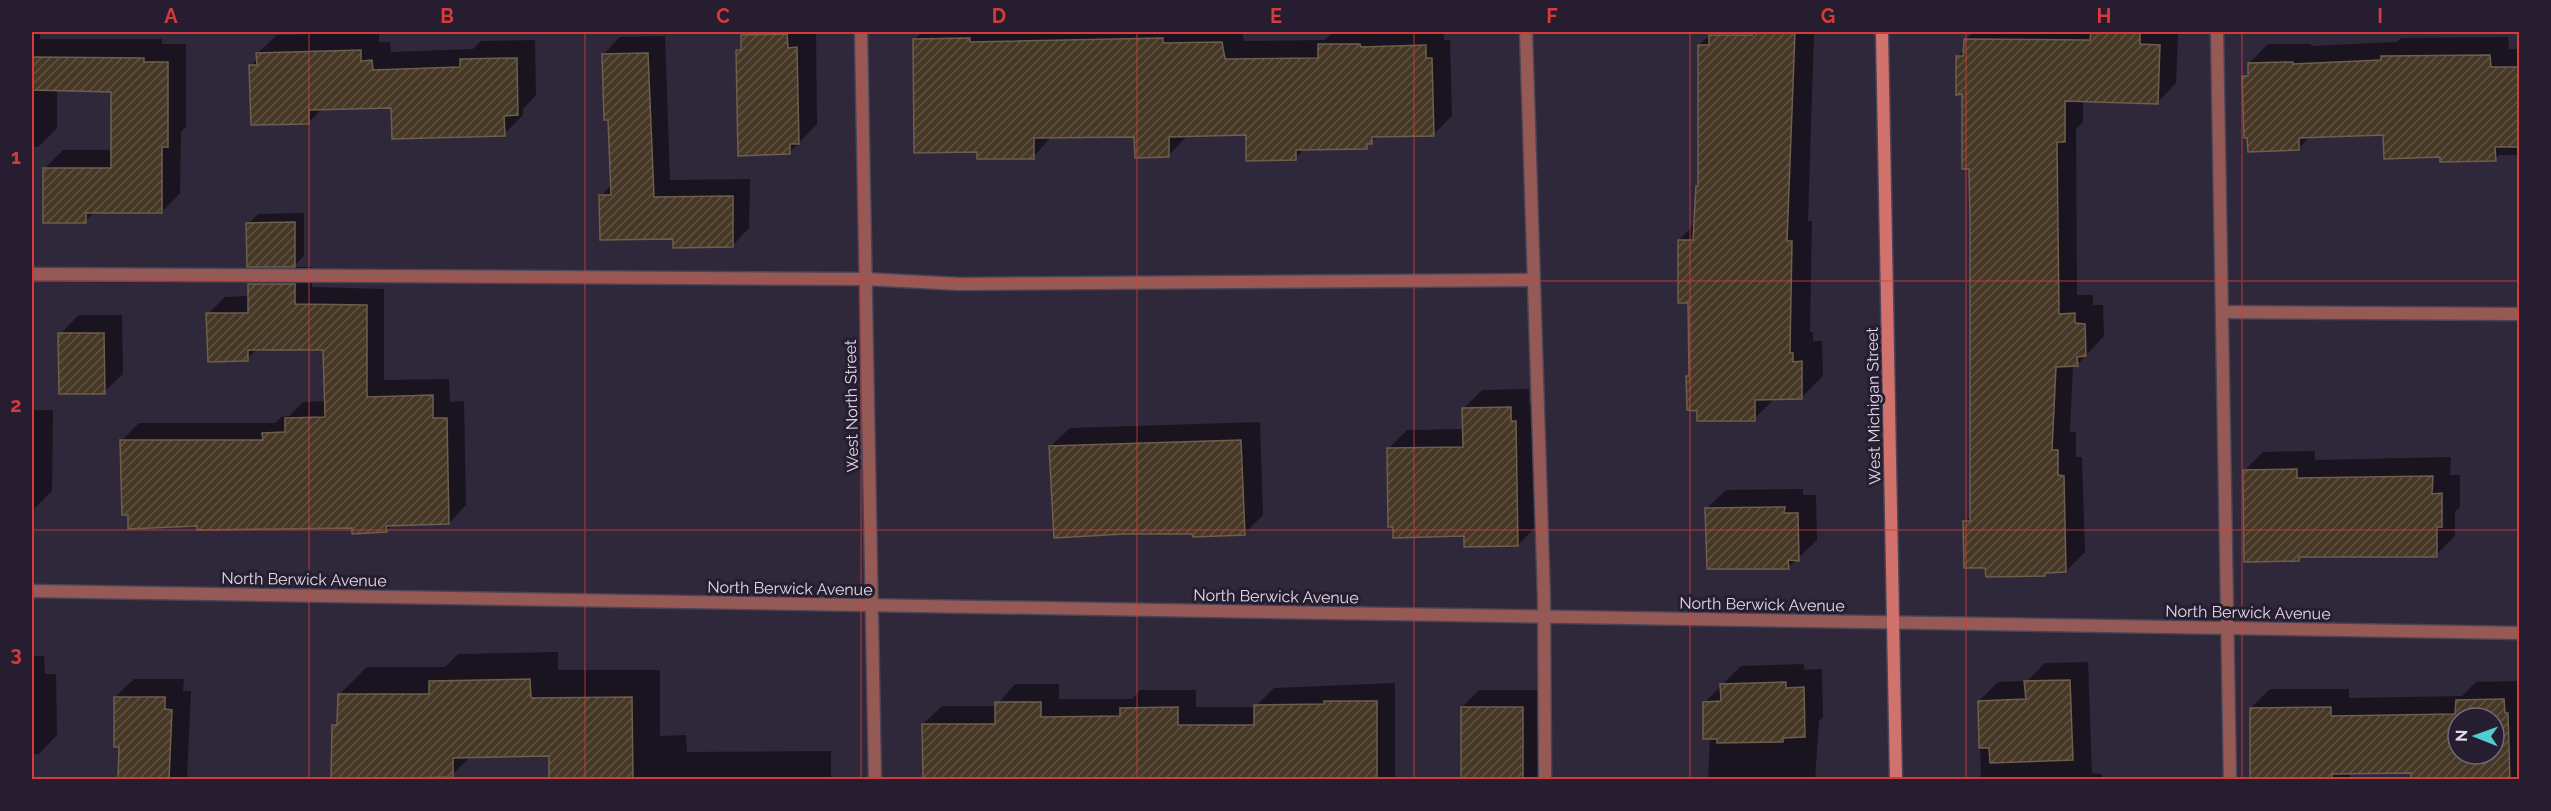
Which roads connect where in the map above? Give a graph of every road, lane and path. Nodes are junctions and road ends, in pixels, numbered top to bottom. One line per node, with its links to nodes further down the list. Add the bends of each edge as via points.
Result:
1 (861, 32): 6 (street, West North Street)
2 (1526, 32): 7 (street)
3 (1882, 32): 13 (main road, West Michigan Street)
4 (2217, 32): 8 (street)
5 (32, 274): 6 (street)
6 (865, 279): 7 (street, via 960,284); 11 (street, West North Street)
7 (1532, 280): 12 (street)
8 (2222, 312): 9 (street); 14 (street)
9 (2520, 314)
10 (32, 591): 11 (street, North Berwick Avenue)
11 (871, 606): 12 (street, North Berwick Avenue); 16 (street, West North Street)
12 (1544, 617): 13 (street, North Berwick Avenue); 17 (street)
13 (1894, 623): 14 (street, North Berwick Avenue); 18 (main road, West Michigan Street)
14 (2228, 628): 15 (street, North Berwick Avenue); 19 (street)
15 (2520, 633)
16 (875, 780)
17 (1545, 780)
18 (1896, 780)
19 (2230, 780)

